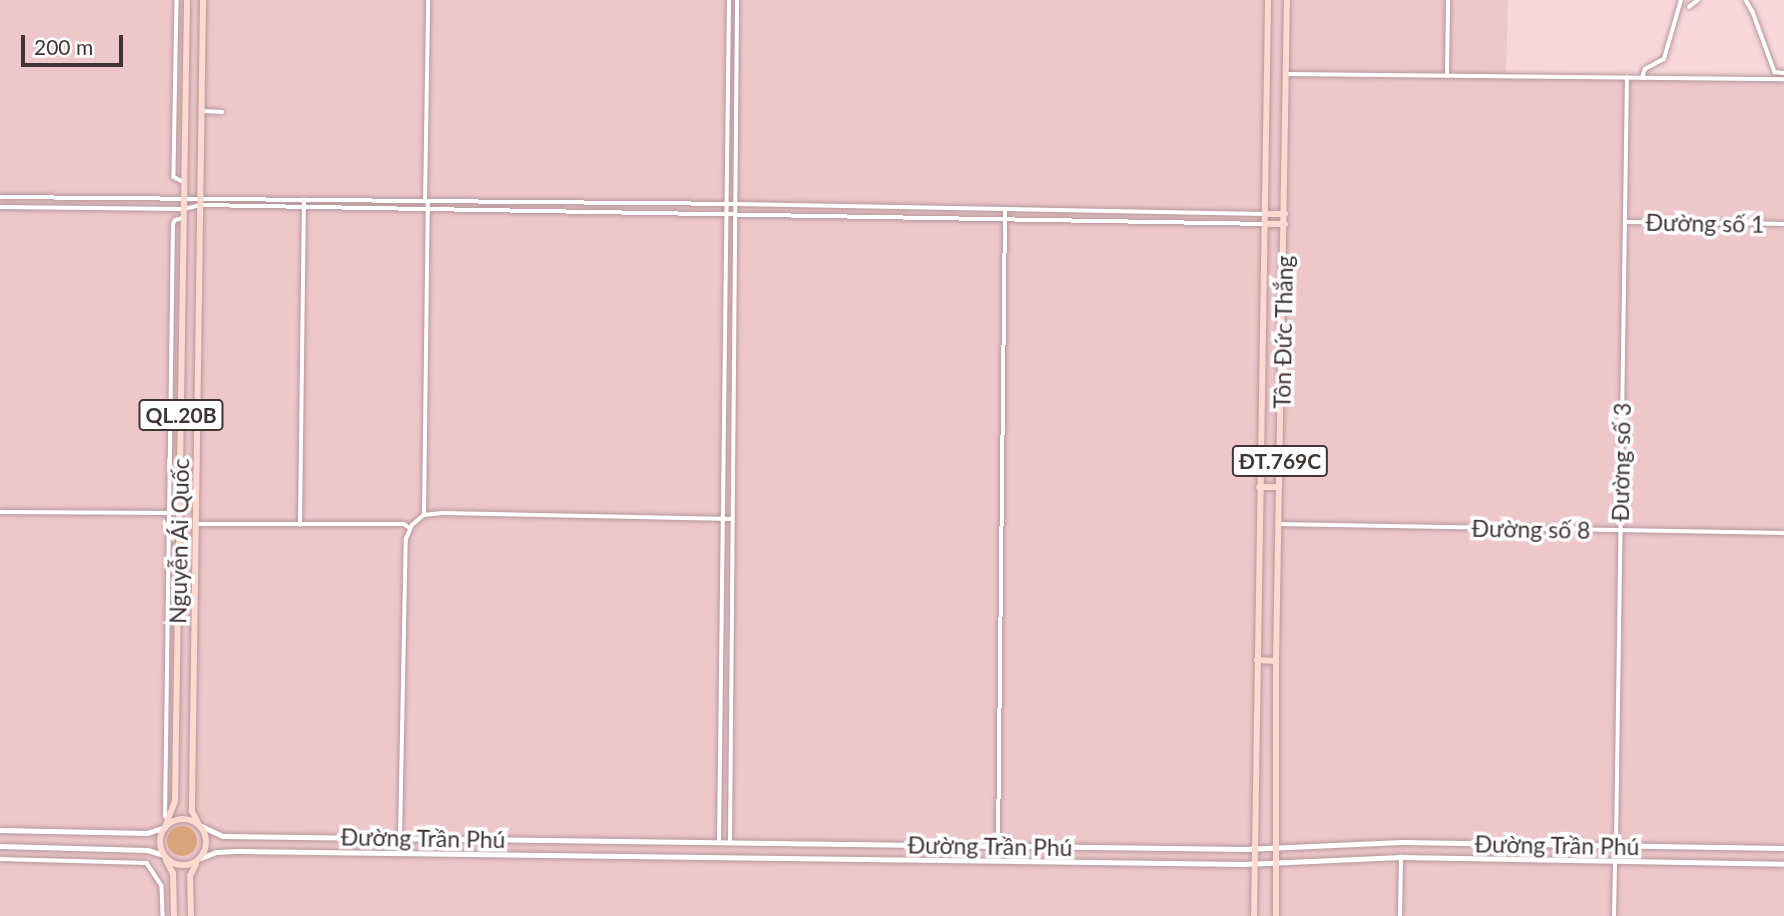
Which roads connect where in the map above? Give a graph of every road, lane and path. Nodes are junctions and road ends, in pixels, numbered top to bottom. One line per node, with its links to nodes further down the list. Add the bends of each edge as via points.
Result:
1 (177, 0): 22 (street, via 174,177)
2 (187, 0): 22 (main road, Nguyễn Ái Quốc / QL.20B)
3 (203, 0): 20 (main road, Nguyễn Ái Quốc / QL.20B)
4 (428, 0): 27 (street)
5 (729, 0): 28 (street)
6 (737, 0): 29 (street)
7 (1268, 0): 40 (main road, Tôn Đức Thắng / ĐT.769C)
8 (1287, 0): 15 (main road, Tôn Đức Thắng / ĐT.769C)
9 (1448, 0): 16 (street)
10 (1681, 0): 18 (street, via 1664,59 1644,69)
11 (1699, 0): 13 (street)
12 (1746, 0): 14 (street, via 1777,73)
13 (1689, 7)
14 (1784, 73)
15 (1287, 74): 16 (street); 41 (main road, Tôn Đức Thắng / ĐT.769C)
16 (1447, 76): 17 (street)
17 (1627, 78): 18 (street); 46 (street, Đường số 3)
18 (1642, 78): 19 (street)
19 (1784, 79)
20 (202, 110): 21 (street); 24 (main road, Nguyễn Ái Quốc / QL.20B)
21 (222, 111)
22 (184, 182): 25 (main road, Nguyễn Ái Quốc / QL.20B)
23 (0, 197): 25 (street)
24 (201, 197): 25 (street); 26 (street); 30 (main road, Nguyễn Ái Quốc / QL.20B)
25 (184, 200): 34 (main road, Nguyễn Ái Quốc / QL.20B)
26 (304, 200): 27 (street); 33 (street)
27 (427, 202): 28 (street); 35 (street)
28 (727, 204): 29 (street); 38 (street)
29 (737, 204): 31 (street); 39 (street)
30 (201, 205): 33 (street); 34 (street); 60 (main road, Nguyễn Ái Quốc / QL.20B)
31 (868, 205): 36 (street); 42 (street)
32 (0, 207): 34 (street)
33 (304, 207): 35 (street); 62 (street)
34 (184, 209): 43 (main road, Nguyễn Ái Quốc / QL.20B)
35 (428, 209): 38 (street); 57 (street)
36 (1005, 209): 37 (street); 44 (street)
37 (1123, 211): 40 (street); 45 (street)
38 (727, 214): 39 (street); 50 (street)
39 (737, 214): 42 (street); 51 (street)
40 (1266, 214): 41 (main road); 47 (main road, Tôn Đức Thắng / ĐT.769C)
41 (1285, 214): 48 (main road, Tôn Đức Thắng / ĐT.769C)
42 (868, 216): 44 (street)
43 (183, 218): 55 (main road, Nguyễn Ái Quốc / QL.20B); 56 (street, via 173,224)
44 (1005, 218): 45 (street); 80 (street)
45 (1122, 221): 47 (street)
46 (1625, 222): 49 (street, Đường số 1); 64 (street, Đường số 3)
47 (1266, 224): 48 (main road); 52 (main road, Tôn Đức Thắng / ĐT.769C)
48 (1285, 224): 53 (main road, Tôn Đức Thắng / ĐT.769C)
49 (1784, 224)
50 (725, 370): 51 (street); 58 (street)
51 (734, 370): 59 (street)
52 (1259, 487): 53 (main road); 66 (main road, Tôn Đức Thắng / ĐT.769C)
53 (1279, 487): 61 (main road, Tôn Đức Thắng / ĐT.769C)
54 (0, 512): 56 (street)
55 (179, 513): 56 (street); 72 (main road, Nguyễn Ái Quốc / QL.20B, via 175,801)
56 (169, 514): 70 (street)
57 (424, 514): 58 (street); 63 (street)
58 (723, 519): 59 (street); 68 (street)
59 (733, 519): 69 (street)
60 (196, 524): 62 (street); 71 (main road, Nguyễn Ái Quốc / QL.20B, via 192,811)
61 (1279, 524): 64 (street, Đường số 8); 67 (main road, Tôn Đức Thắng / ĐT.769C)
62 (300, 525): 63 (street, via 404,524)
63 (410, 528): 74 (street, via 406,539)
64 (1620, 530): 65 (street, Đường số 8); 81 (street, Đường số 3)
65 (1784, 533)
66 (1257, 660): 67 (main road); 84 (main road, Tôn Đức Thắng / ĐT.769C)
67 (1276, 661): 85 (main road, Tôn Đức Thắng / ĐT.769C)
68 (721, 688): 69 (street); 76 (street)
69 (731, 688): 77 (street)
70 (165, 817)
71 (199, 825): 72 (main road, via 178,819); 74 (main road, Đường Trần Phú, via 223,836); 90 (main road, via 206,845)
72 (165, 827): 73 (main road, via 147,834); 87 (main road, via 160,841)
73 (0, 830)
74 (400, 838): 75 (main road, Đường Trần Phú)
75 (449, 838): 76 (main road, Đường Trần Phú); 86 (main road)
76 (719, 842): 77 (main road, Đường Trần Phú); 91 (main road)
77 (730, 842): 80 (main road, Đường Trần Phú); 88 (main road)
78 (1401, 842): 81 (main road, Đường Trần Phú); 85 (main road, Đường Trần Phú); 89 (main road)
79 (0, 846): 87 (main road, via 147,849)
80 (998, 846): 82 (main road, Đường Trần Phú); 93 (main road)
81 (1616, 846): 83 (main road, Đường Trần Phú); 95 (main road)
82 (1049, 847): 84 (main road, Đường Trần Phú); 94 (main road)
83 (1784, 848)
84 (1255, 849): 85 (main road, Đường Trần Phú); 96 (main road, Tôn Đức Thắng / ĐT.769C)
85 (1277, 849): 97 (main road, Tôn Đức Thắng / ĐT.769C)
86 (449, 854): 90 (main road, Đường Trần Phú, via 237,851); 91 (main road, Đường Trần Phú)
87 (163, 856): 90 (main road, via 181,866); 100 (main road, via 173,873)
88 (731, 857): 91 (main road, Đường Trần Phú); 93 (main road, Đường Trần Phú)
89 (1401, 857): 95 (main road, Đường Trần Phú); 97 (main road, Đường Trần Phú); 104 (street)
90 (201, 858): 101 (main road, via 190,876)
91 (719, 858)
92 (0, 859): 99 (street, via 147,863 162,887)
93 (998, 861): 94 (main road, Đường Trần Phú)
94 (1049, 862): 96 (main road, Đường Trần Phú)
95 (1615, 862): 98 (main road, Đường Trần Phú); 105 (street)
96 (1255, 864): 97 (main road, Đường Trần Phú); 102 (main road, Tôn Đức Thắng / ĐT.769C)
97 (1277, 864): 103 (main road, Tôn Đức Thắng / ĐT.769C)
98 (1784, 864)
99 (163, 916)
100 (174, 916)
101 (191, 916)
102 (1254, 916)
103 (1276, 916)
104 (1400, 916)
105 (1614, 916)

